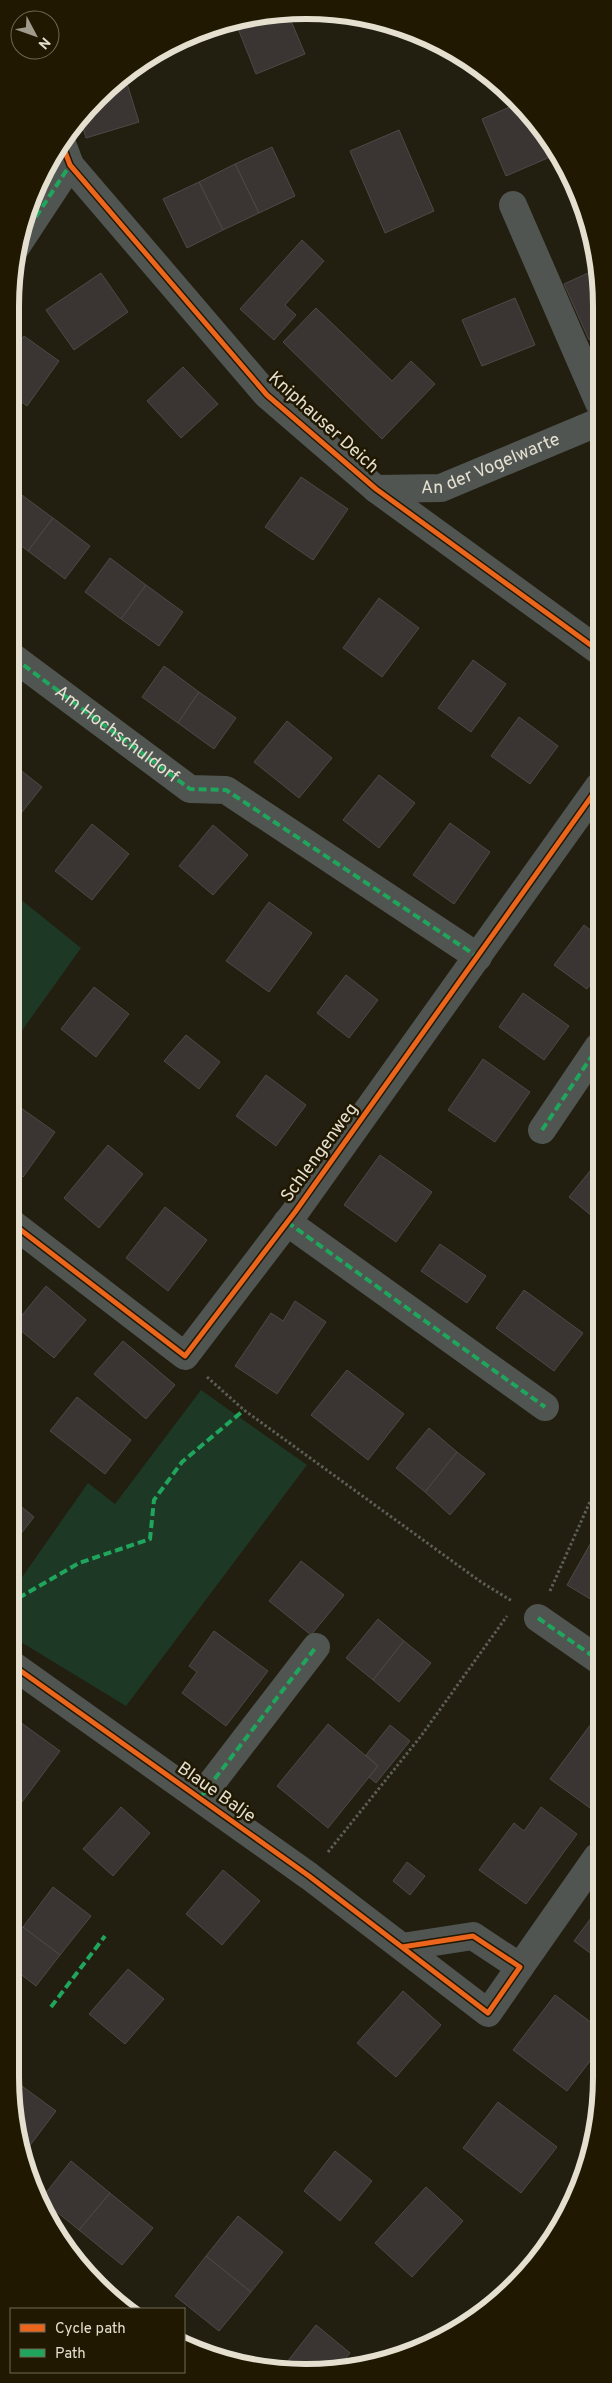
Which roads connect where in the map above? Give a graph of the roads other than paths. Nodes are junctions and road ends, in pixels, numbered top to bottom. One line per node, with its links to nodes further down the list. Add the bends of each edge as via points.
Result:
1 (65, 153): 3 (street); 6 (street, Kniphauser Deich, via 267,395)
2 (513, 205): 4 (street)
3 (35, 210)
4 (593, 389)
5 (593, 425): 6 (street, An der Vogelwarte, via 441,488)
6 (376, 488): 7 (street, Kniphauser Deich)
7 (593, 647)
8 (19, 662): 10 (street, Am Hochschuldorf, via 190,789 226,790)
9 (593, 794): 10 (street, Schlengenweg)
10 (478, 957): 13 (street, Schlengenweg)
11 (593, 1054): 12 (street)
12 (542, 1130)
13 (287, 1222): 14 (street, Schlengenweg, via 185,1356); 15 (street, Schlengenweg)
14 (19, 1229)
15 (545, 1407)
16 (527, 1611): 18 (street)
17 (316, 1646): 20 (street, Blaue Balje)
18 (593, 1657)
19 (19, 1670): 20 (street, Blaue Balje)
20 (200, 1798): 22 (street, Blaue Balje)
21 (593, 1863): 23 (street)
22 (402, 1947): 23 (street, via 473,1936); 23 (street, Blaue Balje, via 488,2013)
23 (520, 1967)

